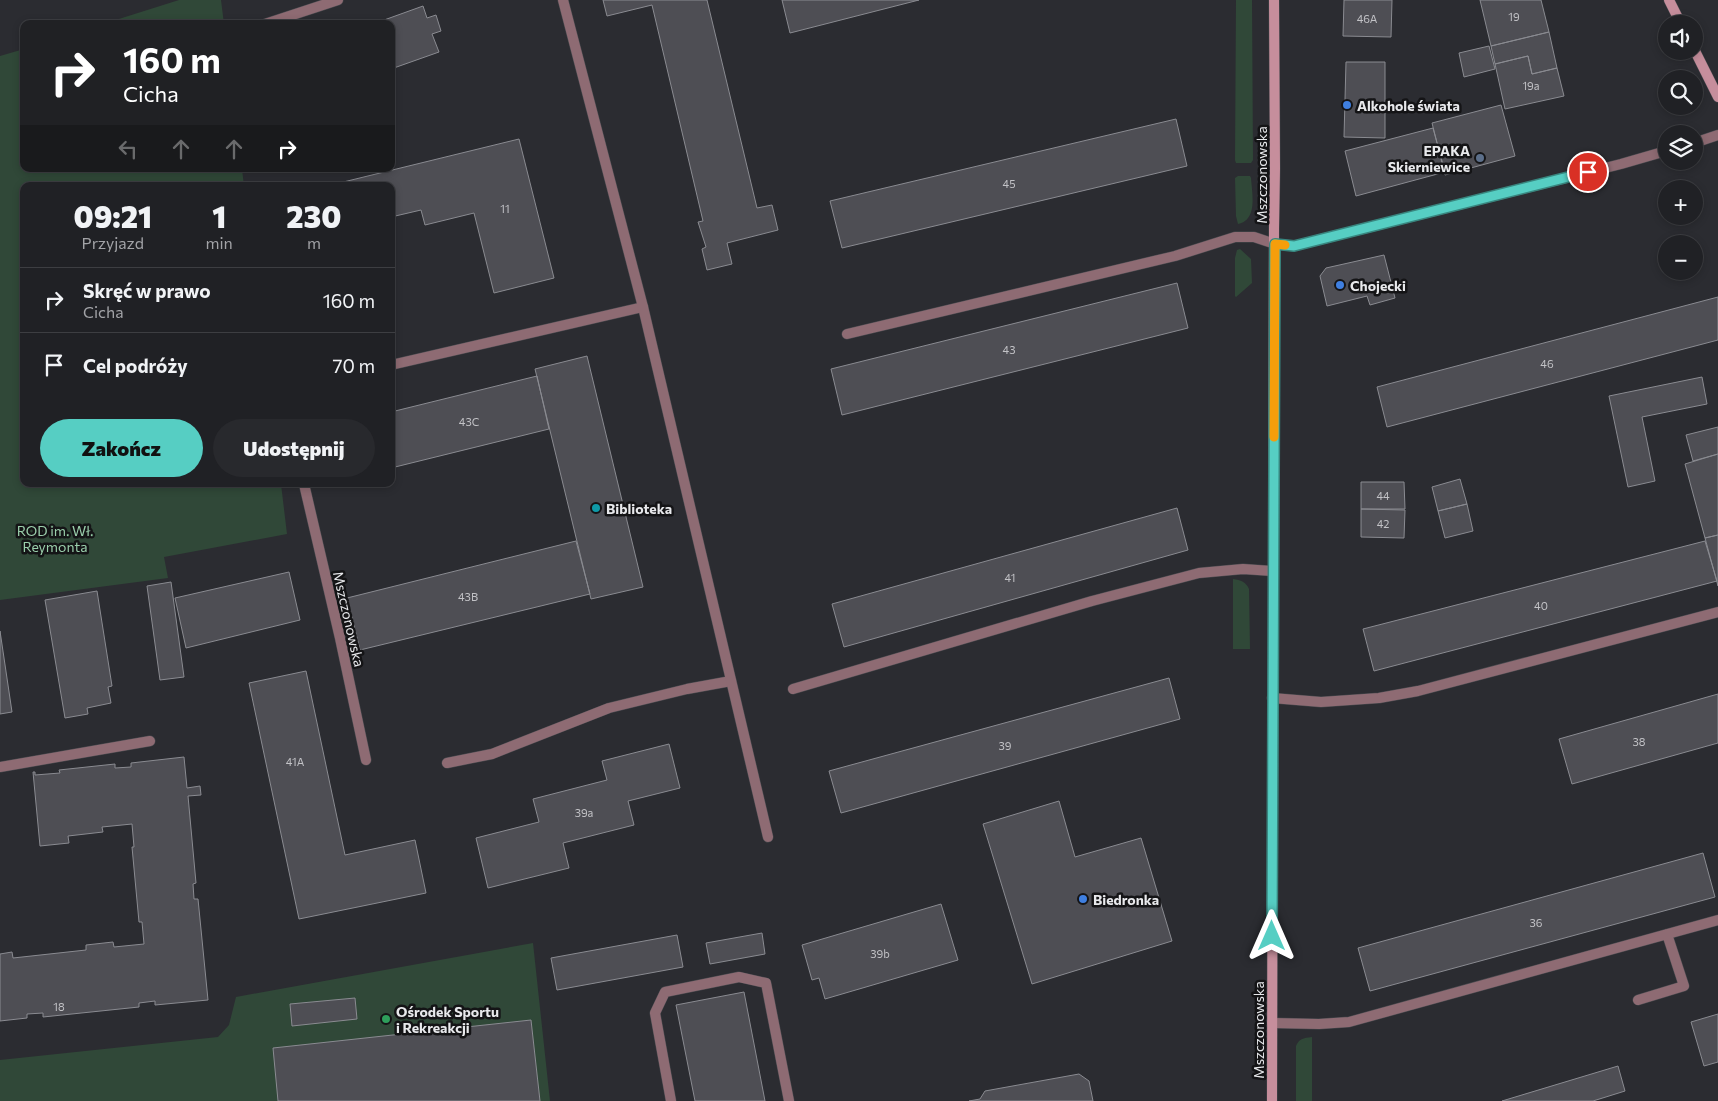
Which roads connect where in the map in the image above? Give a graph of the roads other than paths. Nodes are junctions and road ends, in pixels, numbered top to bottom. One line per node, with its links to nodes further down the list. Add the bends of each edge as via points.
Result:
1 (338, 0): 6 (street)
2 (562, 0): 13 (street)
3 (1274, 0): 12 (street, Mszczonowska)
4 (1669, 0): 5 (street)
5 (1676, 15)
6 (277, 20)
7 (1700, 60): 8 (street)
8 (1718, 97)
9 (1718, 135): 10 (street)
10 (1703, 140)
11 (1658, 153): 12 (street, via 1294,246)
12 (1275, 244): 14 (street, via 1254,237 1235,237 1175,256); 17 (street, Mszczonowska)
13 (644, 307): 15 (street); 19 (street)
14 (847, 334)
15 (395, 364)
16 (305, 487): 23 (street, Mszczonowska)
17 (1273, 571): 20 (street, via 1242,569 1199,573); 21 (street, Mszczonowska)
18 (1718, 612): 21 (street, via 1418,691 1379,698 1321,702)
19 (731, 681): 24 (street, via 609,708 492,754); 26 (street)
20 (793, 689)
21 (1272, 698): 30 (street, Mszczonowska)
22 (150, 741): 25 (street)
23 (366, 760)
24 (447, 764)
25 (0, 766)
26 (768, 837)
27 (1718, 920): 28 (street)
28 (1667, 934): 29 (street, via 1684,986); 30 (street, via 1349,1022)
29 (1638, 1000)
30 (1272, 1023): 33 (street, Mszczonowska)
31 (671, 1101): 32 (street, via 655,1012 666,992 739,977 766,984)
32 (789, 1101)
33 (1272, 1101)

